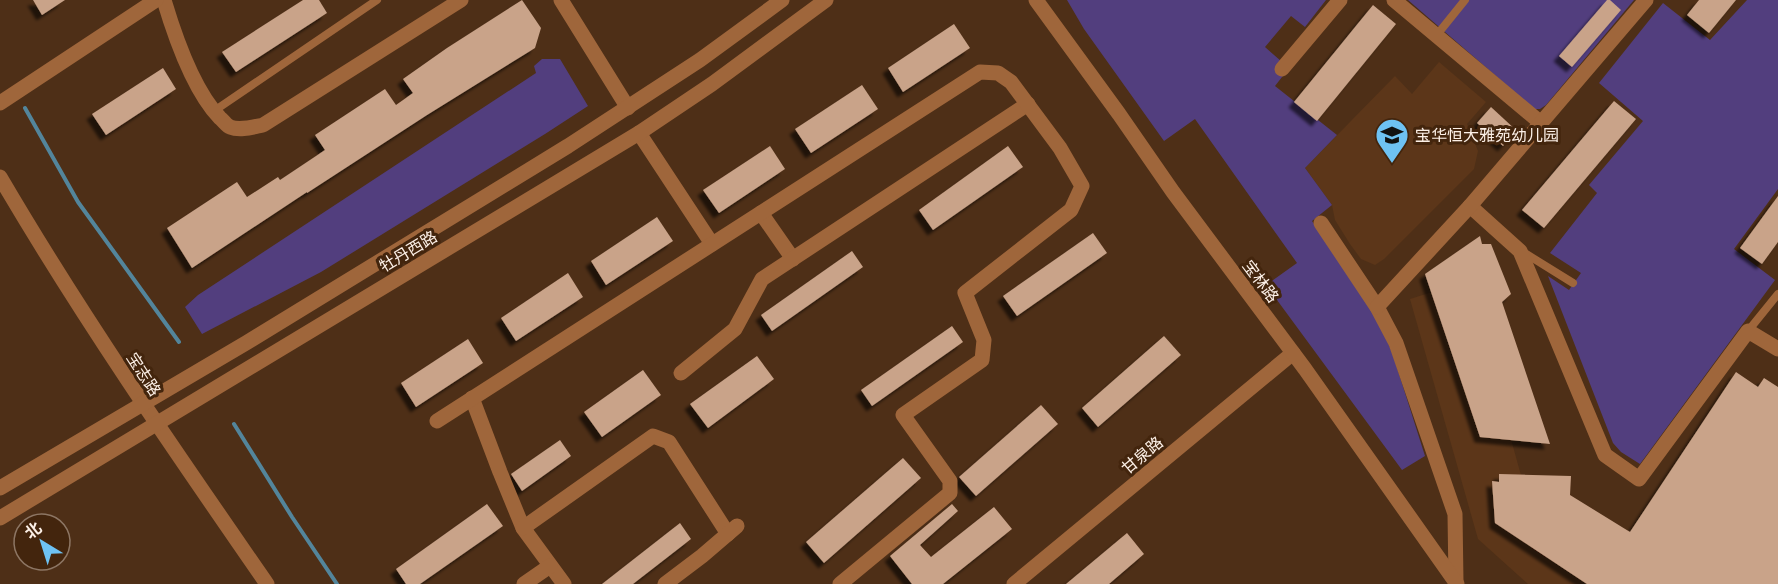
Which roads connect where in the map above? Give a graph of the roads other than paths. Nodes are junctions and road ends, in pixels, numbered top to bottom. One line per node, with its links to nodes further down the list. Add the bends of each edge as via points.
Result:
1 (156, 0): 15 (street)
2 (164, 0): 18 (street, via 194,79)
3 (376, 0): 18 (lane)
4 (461, 0): 18 (street, via 263,125 247,129 230,127)
5 (561, 0): 17 (street)
6 (782, 0): 17 (street, 牡丹西路)
7 (826, 0): 20 (street, 牡丹西路)
8 (1036, 0): 33 (street, 宝林路)
9 (1340, 0): 14 (street)
10 (1394, 0): 13 (street)
11 (1466, 0): 13 (lane)
12 (1646, 0): 19 (street)
13 (1436, 36): 19 (street)
14 (1282, 69)
15 (0, 103)
16 (1028, 104): 23 (street, via 1011,82 998,73 980,72); 27 (street); 48 (street, via 1082,186 1071,210 965,293 984,340 982,360 903,415 950,481 950,493)
17 (628, 108): 36 (street, 牡丹西路)
18 (214, 111)
19 (1541, 123): 22 (street)
20 (639, 133): 25 (street); 38 (street, 牡丹西路)
21 (0, 177): 36 (street, 宝志路)
22 (1470, 206): 26 (street); 30 (street)
23 (761, 213): 25 (street); 27 (street)
24 (1321, 223): 30 (street)
25 (712, 244): 35 (street)
26 (1519, 249): 28 (lane); 31 (street, via 1605,455 1638,478)
27 (793, 259): 34 (street, via 762,279 735,329)
28 (1573, 283)
29 (1778, 294): 31 (lane)
30 (1377, 307): 43 (street, via 1395,342 1455,514)
31 (1748, 331): 32 (street)
32 (1778, 349)
33 (1293, 353): 43 (street, 宝林路); 49 (street, 甘泉路)
34 (681, 373)
35 (472, 398): 37 (street); 41 (street)
36 (142, 404): 38 (street, 宝志路); 39 (street, 牡丹西路)
37 (437, 421)
38 (156, 423): 40 (street, 牡丹西路); 44 (street, 宝志路)
39 (0, 488)
40 (0, 518)
41 (523, 528): 42 (street); 47 (street, via 653,436 669,441 733,530)
42 (550, 566): 45 (street); 46 (street)
43 (1457, 583)
44 (267, 584)
45 (524, 584)
46 (564, 584)
47 (665, 584)
48 (840, 584)
49 (1014, 584)

